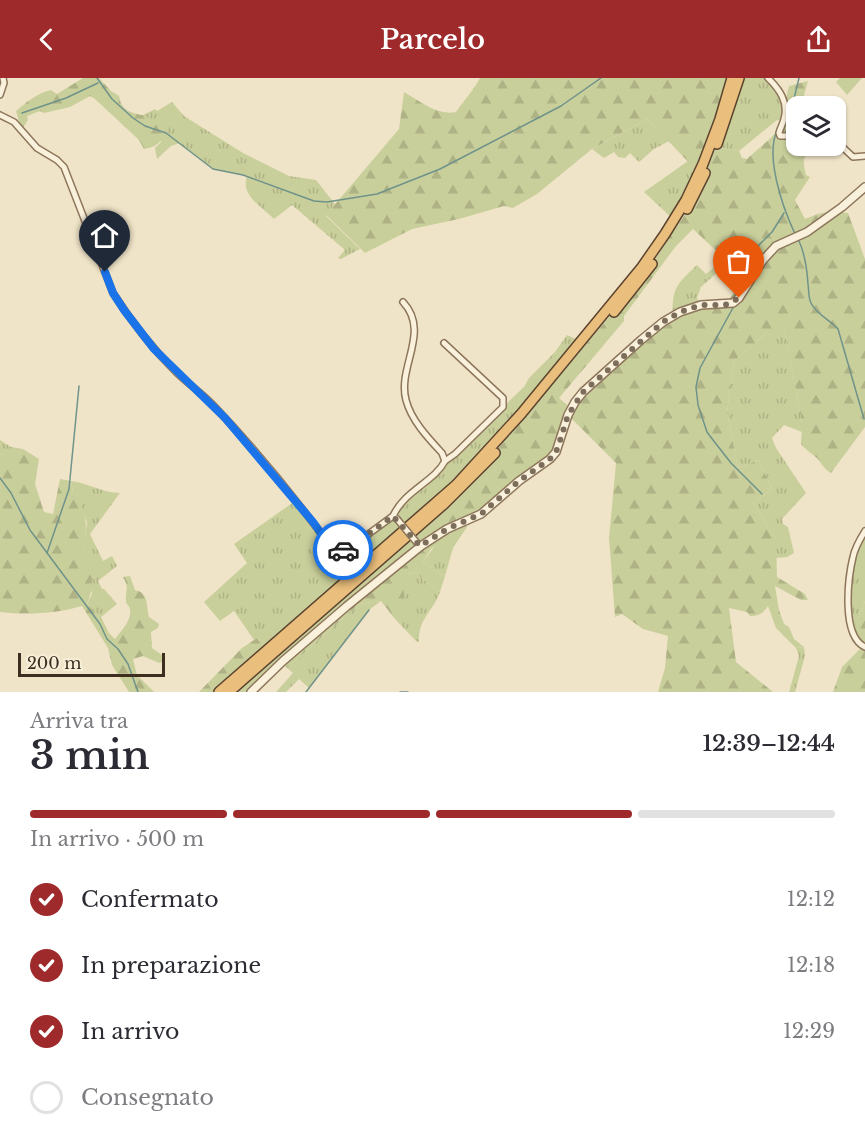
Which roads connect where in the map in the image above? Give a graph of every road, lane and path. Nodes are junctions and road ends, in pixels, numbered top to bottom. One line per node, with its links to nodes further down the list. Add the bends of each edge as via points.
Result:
1 (3, 78): 5 (street)
2 (732, 78): 18 (highway, via 703,164 665,234 521,414 456,484)
3 (739, 78): 19 (highway, via 721,135 694,196 656,259 611,315 472,477)
4 (768, 78): 7 (street, via 784,101 785,117 779,133)
5 (0, 95)
6 (0, 115): 14 (street, via 14,122 37,147 64,167 113,293 124,310 169,365 201,392 238,433 328,543 334,548 348,549)
7 (786, 136)
8 (846, 150): 9 (street, via 853,157)
9 (865, 156)
10 (865, 187): 16 (street, via 801,236 776,246 732,303 701,305 663,322 583,392 568,415 550,459 481,514)
11 (403, 302): 13 (street, via 415,329 404,385 406,399 411,413)
12 (444, 343): 13 (street, via 504,402)
13 (445, 461): 14 (street, via 397,507)
14 (395, 518): 16 (street, bridge)
15 (865, 531): 17 (street, via 853,557 848,604 852,631)
16 (419, 545): 20 (street)
17 (865, 647)
18 (219, 692)
19 (229, 692)
20 (251, 692)

